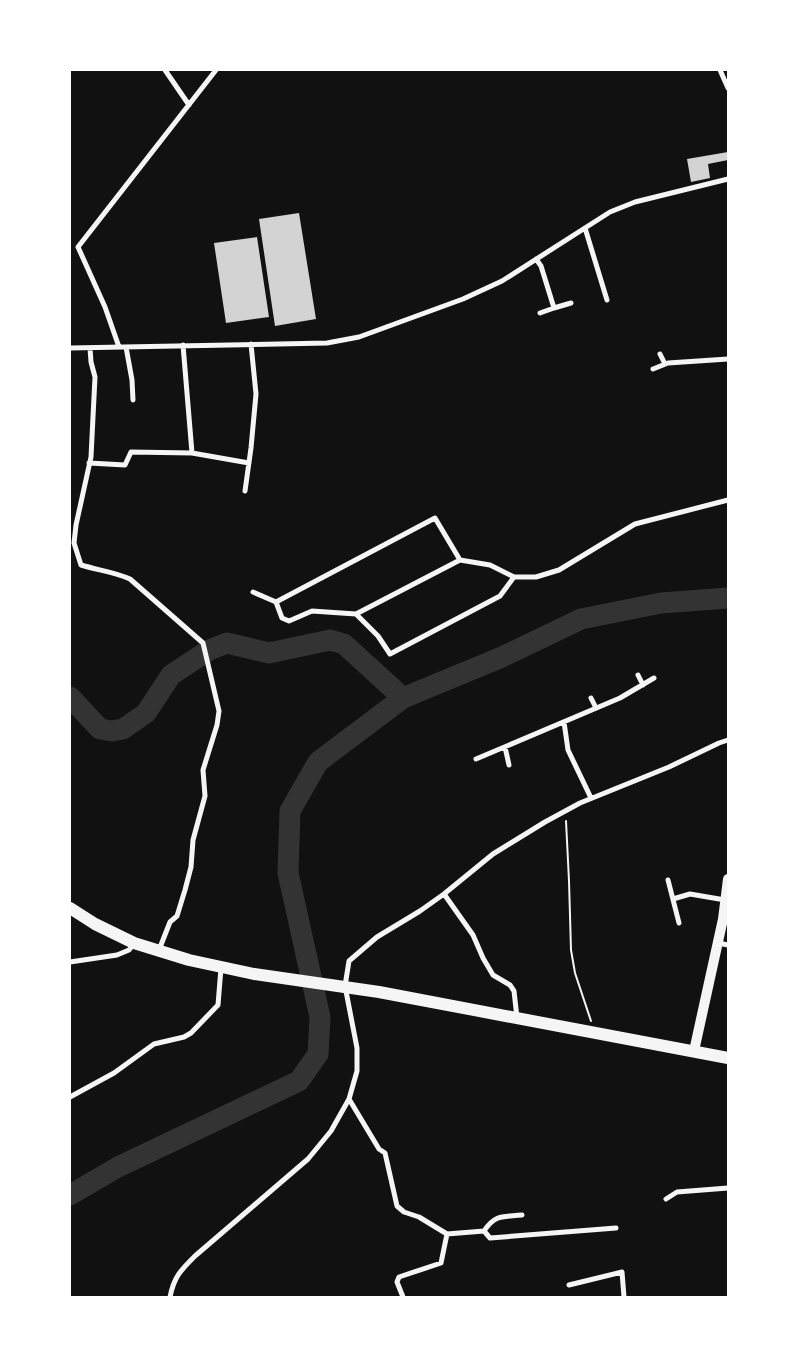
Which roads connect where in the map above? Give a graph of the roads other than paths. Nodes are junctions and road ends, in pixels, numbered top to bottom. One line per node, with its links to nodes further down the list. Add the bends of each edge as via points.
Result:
1 (165, 70): 5 (street)
2 (216, 70): 5 (street)
3 (720, 70): 4 (street)
4 (728, 88)
5 (189, 105): 15 (street, via 78,247)
6 (728, 180): 7 (street, via 635,202 610,212)
7 (585, 228): 8 (street); 9 (street)
8 (536, 259): 11 (street); 13 (street, via 502,281 463,299 360,337 327,343)
9 (607, 300)
10 (571, 303): 11 (street)
11 (554, 308): 12 (street)
12 (540, 313)
13 (251, 344): 14 (street); 26 (street, via 256,394)
14 (184, 345): 16 (street); 24 (street)
15 (119, 347): 16 (street); 18 (street)
16 (126, 347): 23 (street)
17 (70, 348): 18 (street)
18 (90, 348): 25 (street, via 95,401)
19 (660, 354): 21 (street)
20 (728, 359): 21 (street)
21 (665, 364): 22 (street)
22 (653, 369)
23 (133, 400)
24 (192, 453): 25 (street, via 131,452 125,465); 26 (street)
25 (89, 463): 54 (street, via 74,543 81,565 130,579 203,643 219,711 203,770 205,796 193,840 186,890)
26 (249, 463): 27 (street)
27 (245, 490)
28 (728, 500): 30 (street, via 635,524 559,570 536,577)
29 (460, 560): 30 (street, via 490,565); 32 (street, via 435,518); 33 (street)
30 (514, 577): 33 (street, via 500,596 390,654 378,636)
31 (253, 592): 32 (street)
32 (276, 602): 33 (street, via 282,618 289,621 312,611)
33 (356, 614)
34 (638, 675): 36 (street)
35 (654, 678): 36 (street)
36 (643, 686): 38 (street)
37 (591, 698): 38 (street)
38 (596, 708): 39 (street)
39 (564, 722): 41 (street); 44 (street, via 568,750)
40 (728, 740): 44 (street)
41 (504, 747): 42 (street); 43 (street)
42 (476, 758)
43 (509, 765)
44 (591, 798): 47 (street, via 493,854)
45 (728, 879): 49 (main road)
46 (668, 880): 48 (street)
47 (444, 894): 57 (street, via 377,937 350,961); 58 (street, via 473,935 493,976 510,985 514,991)
48 (673, 899): 49 (street, via 690,894); 51 (street)
49 (725, 900): 53 (main road)
50 (70, 908): 52 (highway)
51 (679, 923)
52 (134, 943): 54 (highway); 55 (street, via 130,950 117,956)
53 (723, 944): 59 (main road)
54 (159, 952): 56 (highway)
55 (70, 962)
56 (221, 967): 57 (highway); 61 (street, via 218,1006 191,1033 184,1038 154,1044 114,1073)
57 (344, 986): 58 (highway); 62 (street, via 357,1048 356,1071)
58 (518, 1018): 59 (highway)
59 (694, 1051): 60 (highway)
60 (728, 1058)
61 (70, 1097)
62 (349, 1100): 68 (street, via 385,1153 397,1206); 70 (street, via 331,1131 308,1158 177,1274)
63 (728, 1188): 64 (street, via 677,1192)
64 (666, 1199)
65 (522, 1215): 67 (street, via 496,1217)
66 (616, 1228): 67 (street, via 490,1238)
67 (484, 1231): 68 (street)
68 (447, 1234): 71 (street, via 441,1263 399,1277 397,1282)
69 (570, 1284): 72 (street, via 622,1272)
70 (170, 1297)
71 (403, 1297)
72 (624, 1297)

